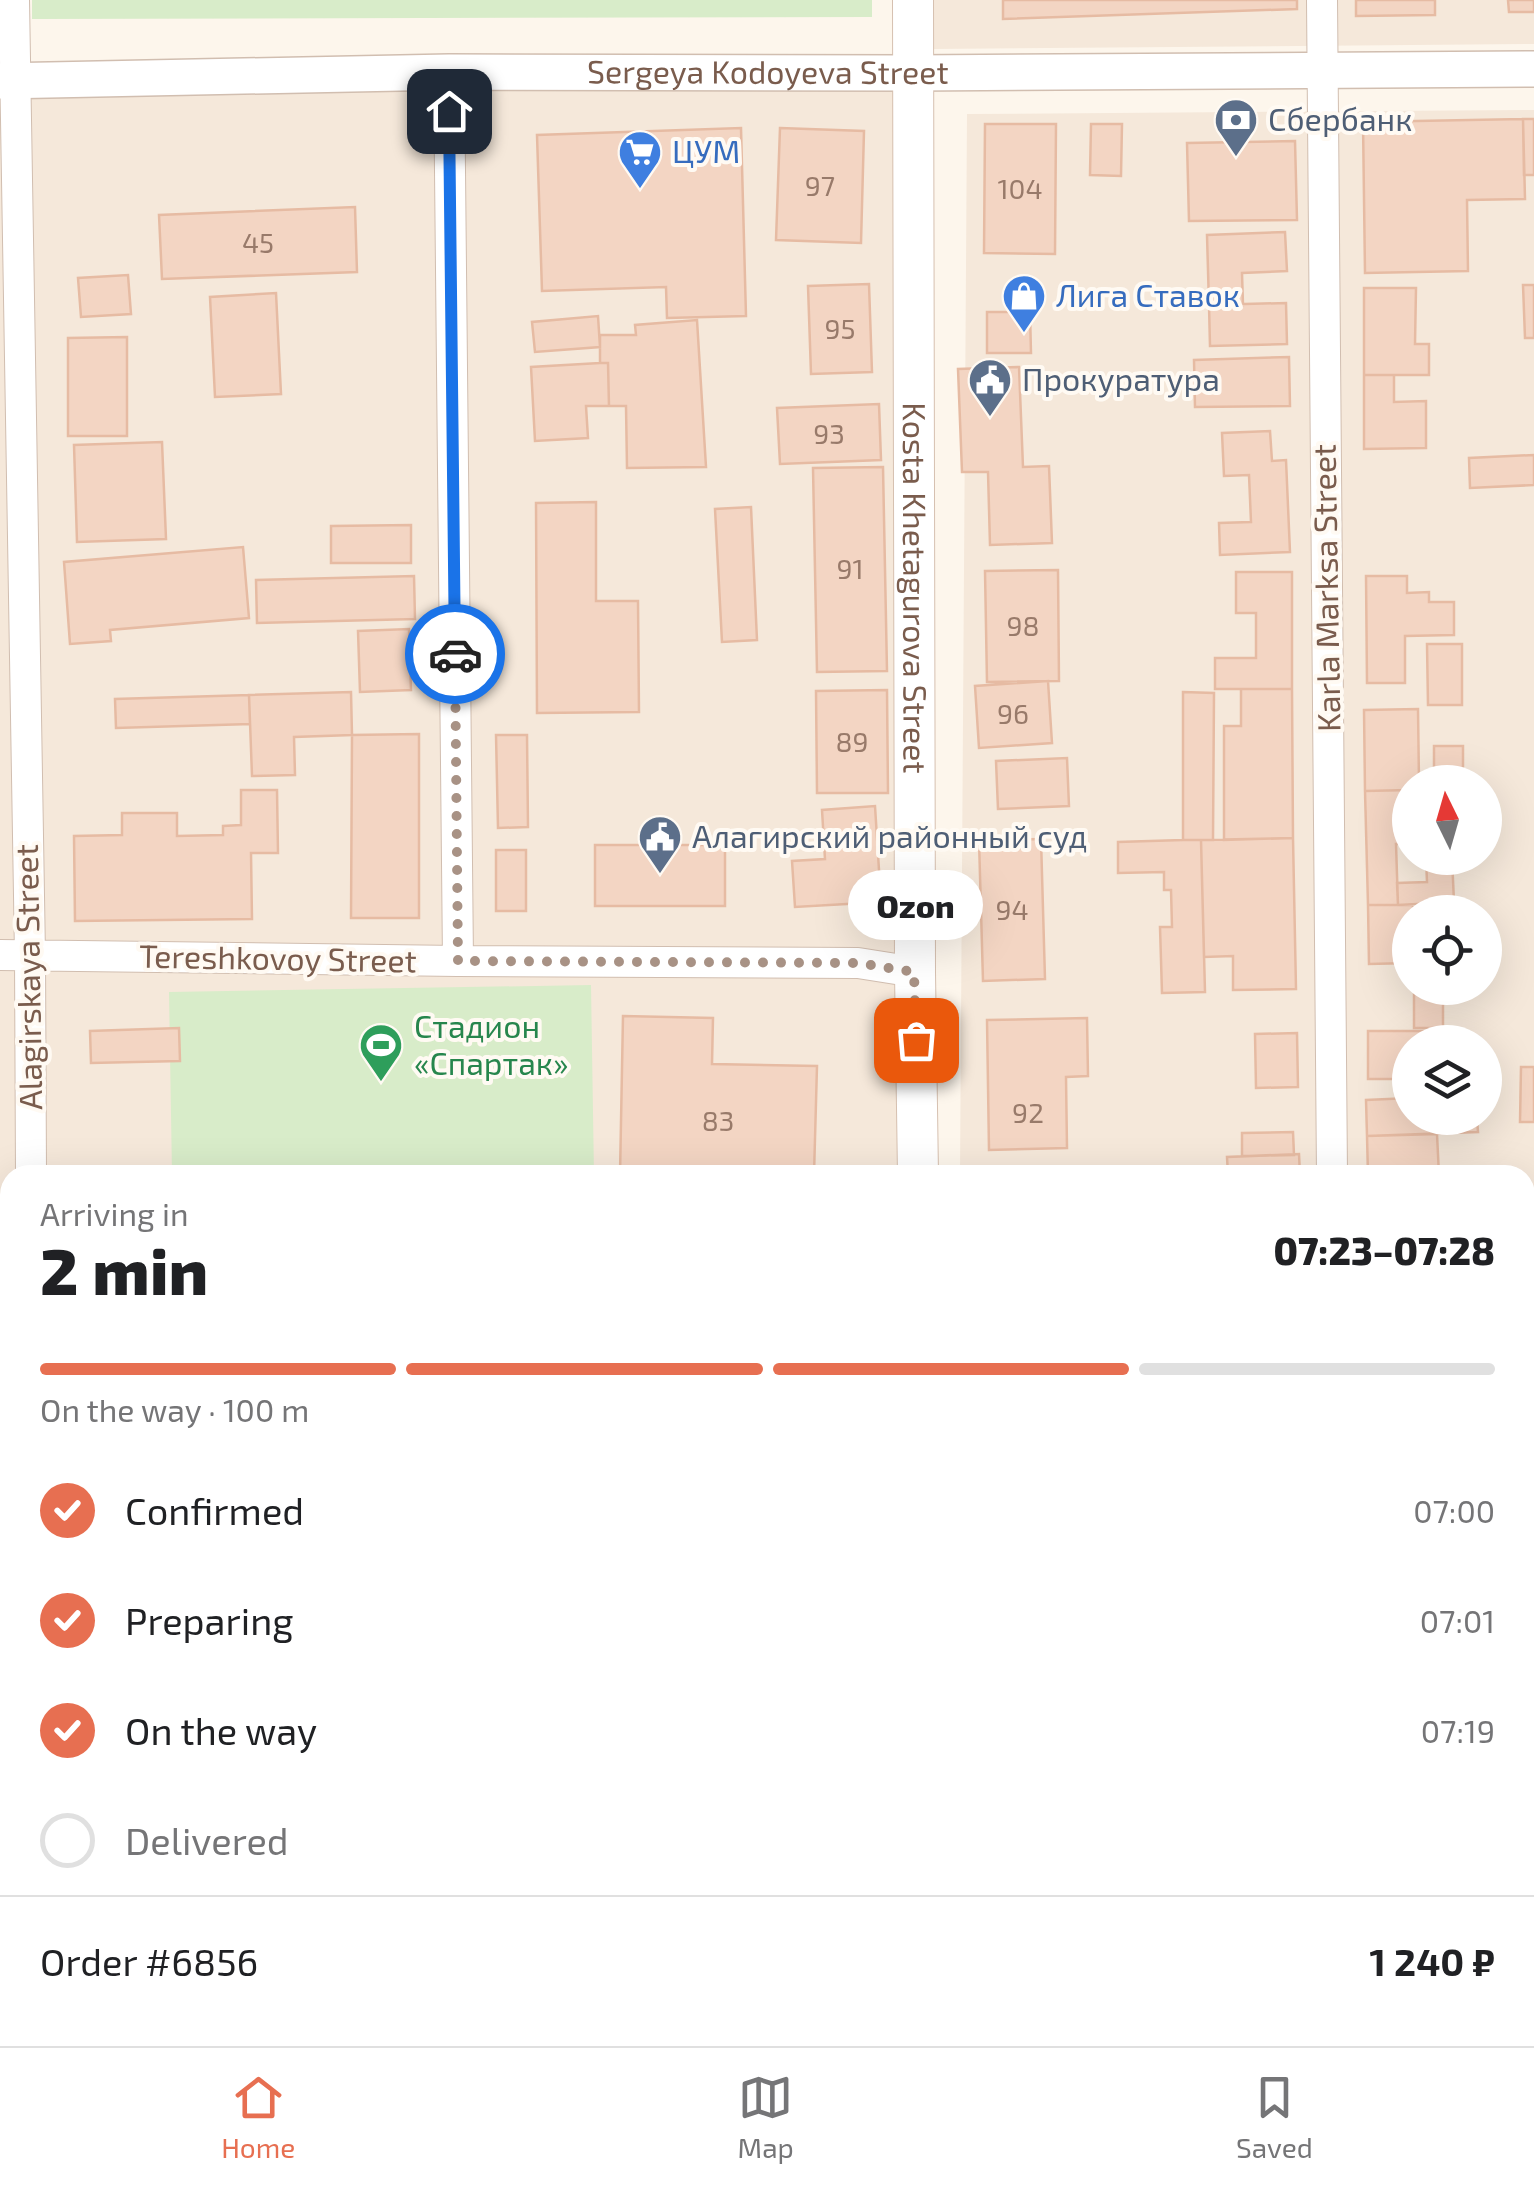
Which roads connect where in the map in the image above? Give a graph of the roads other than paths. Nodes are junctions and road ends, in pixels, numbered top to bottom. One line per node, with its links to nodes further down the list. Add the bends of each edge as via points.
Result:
1 (14, 0): 8 (street, Alagirskaya Street)
2 (913, 0): 7 (main road, Kosta Khetagurova Street)
3 (1322, 0): 5 (street, Karla Marksa Street)
4 (1534, 69): 5 (street, Sergeya Kodoyeva Street)
5 (1322, 70): 7 (street, Sergeya Kodoyeva Street); 14 (street, Karla Marksa Street)
6 (449, 72): 7 (street, Sergeya Kodoyeva Street); 8 (street, Sergeya Kodoyeva Street); 10 (street)
7 (913, 73): 11 (main road, Kosta Khetagurova Street)
8 (7, 81): 9 (street, Alagirskaya Street)
9 (15, 955): 10 (street, Tereshkovoy Street); 12 (street, Alagirskaya Street)
10 (458, 961): 11 (street, Tereshkovoy Street, via 858,963)
11 (914, 972): 13 (main road, Kosta Khetagurova Street)
12 (30, 1165)
13 (918, 1165)
14 (1332, 1165)

